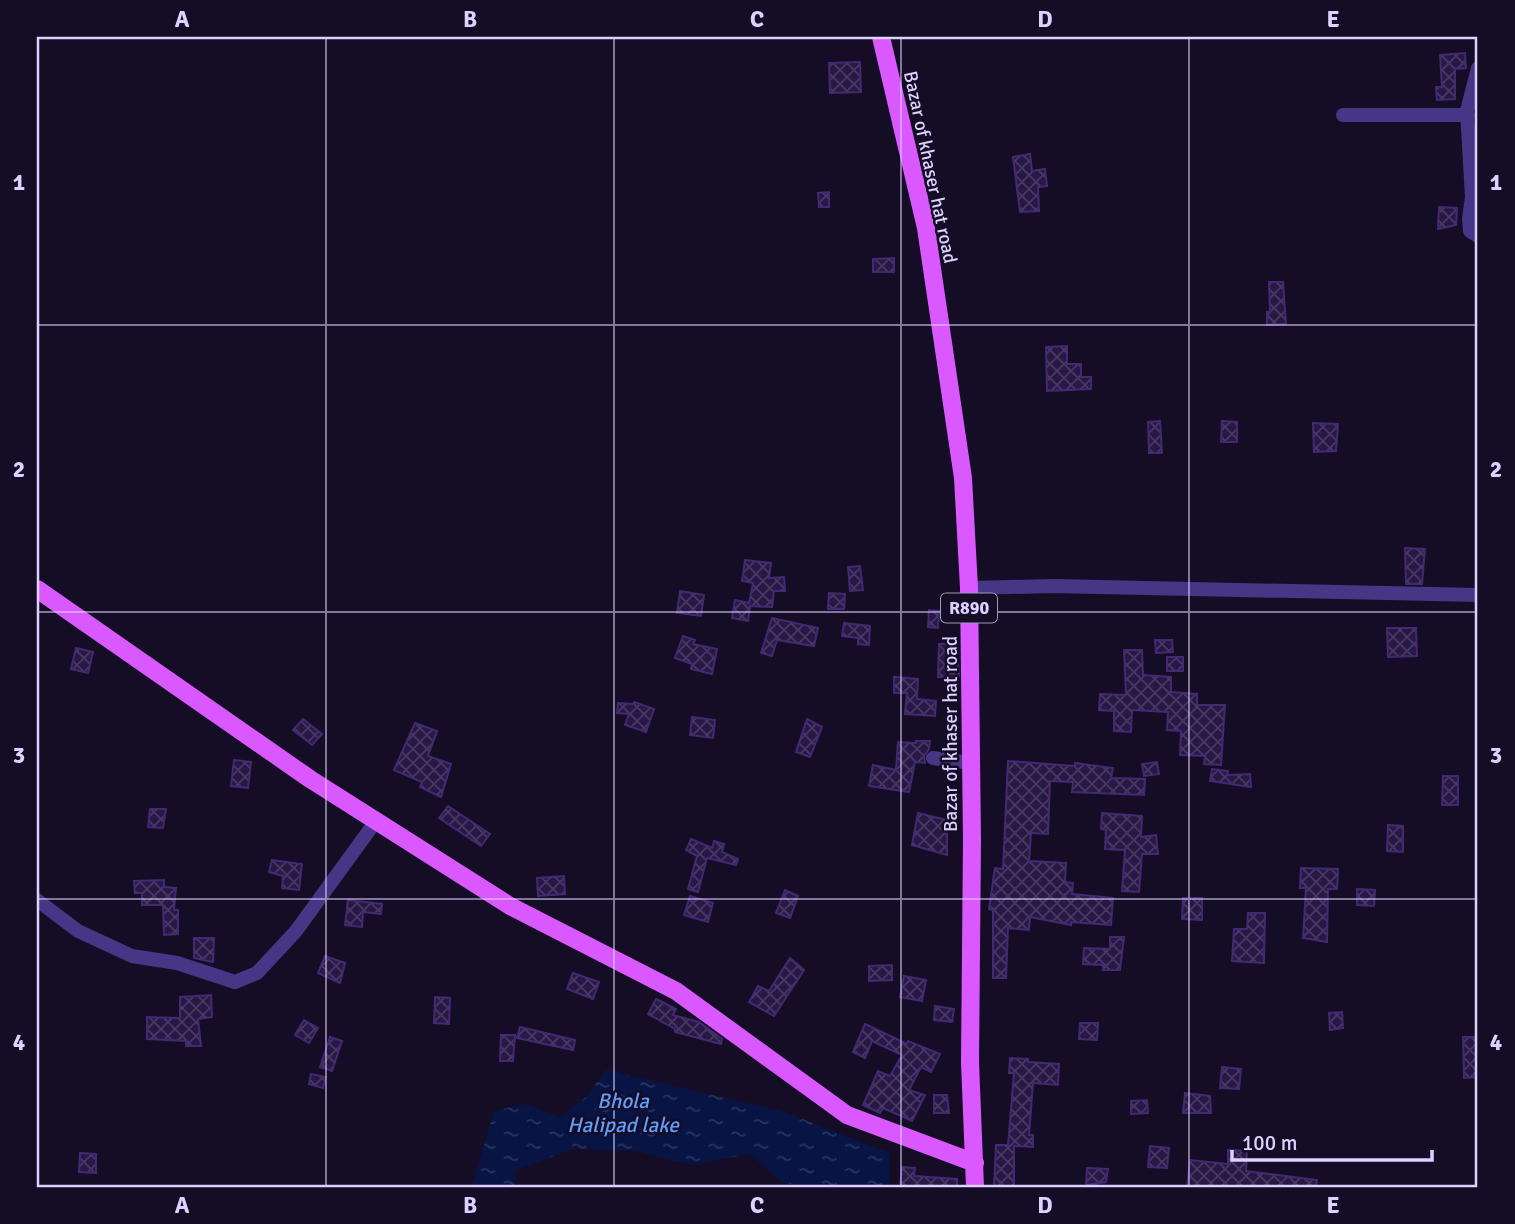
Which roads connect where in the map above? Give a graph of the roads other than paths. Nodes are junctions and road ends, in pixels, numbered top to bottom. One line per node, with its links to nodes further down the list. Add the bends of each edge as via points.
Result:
1 (880, 37): 6 (main road, Bazar of khaser hat road / R890, via 926,228 963,478)
2 (1478, 68): 4 (street)
3 (1343, 115): 4 (street)
4 (1468, 115): 5 (street, via 1469,219 1470,231)
5 (1478, 236)
6 (969, 588): 8 (street); 10 (main road, Bazar of khaser hat road / R890)
7 (37, 589): 11 (main road)
8 (1478, 595)
9 (933, 758): 10 (street)
10 (971, 763): 13 (main road, Bazar of khaser hat road / R890, via 970,1048)
11 (376, 821): 12 (street, via 296,931 257,973 235,982 177,963 132,956 78,931); 13 (main road, via 510,906 676,991 847,1115)
12 (37, 900)
13 (975, 1163): 14 (main road, Bazar of khaser hat road / R890)
14 (975, 1187)

